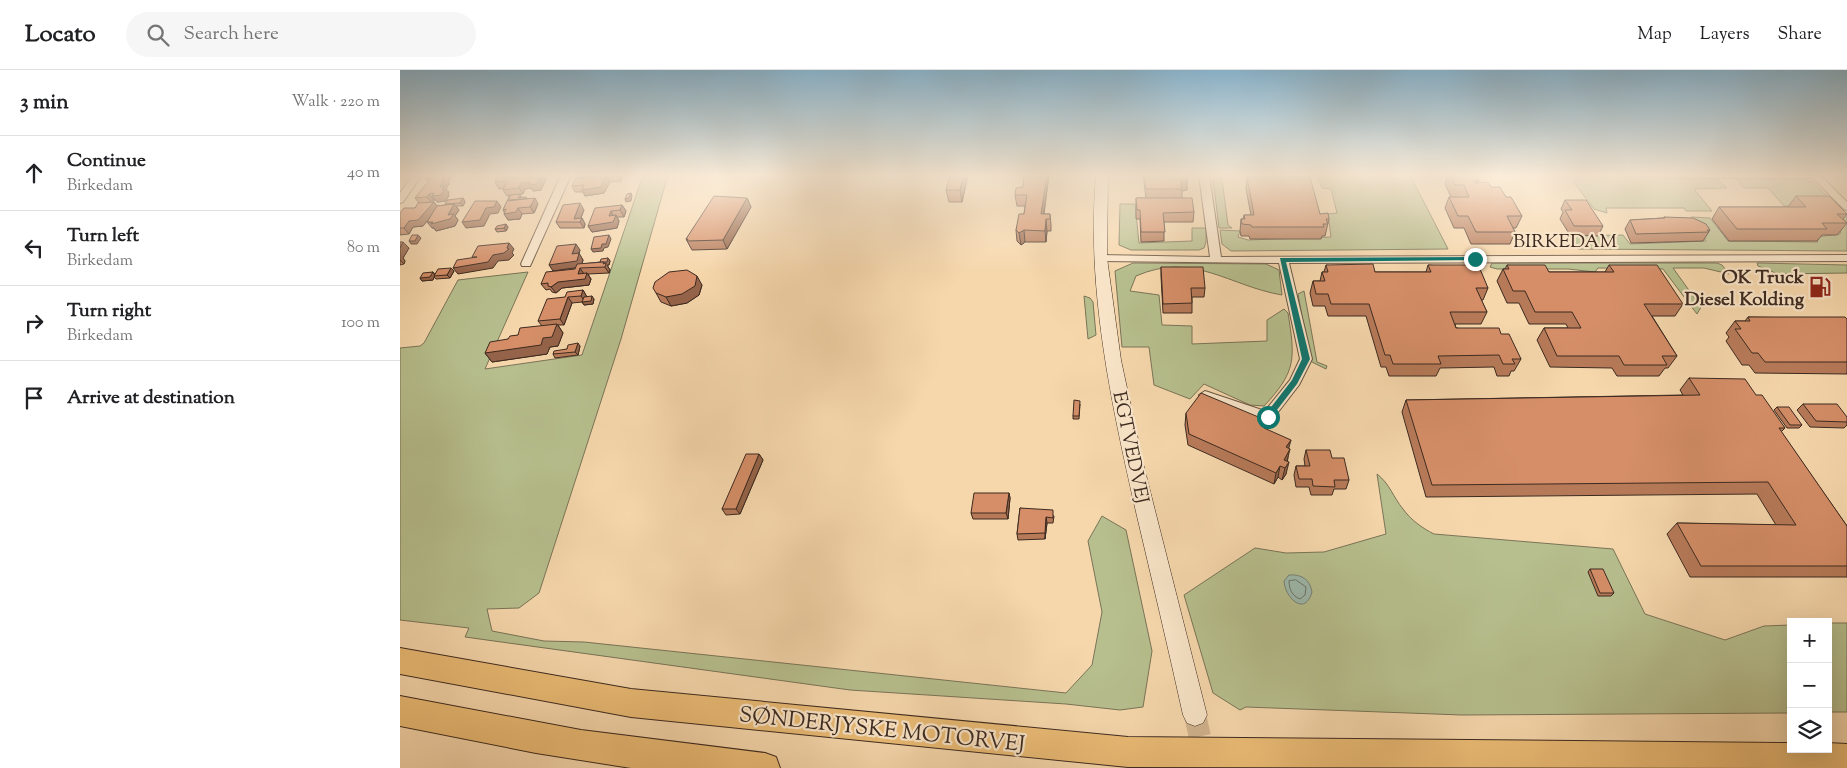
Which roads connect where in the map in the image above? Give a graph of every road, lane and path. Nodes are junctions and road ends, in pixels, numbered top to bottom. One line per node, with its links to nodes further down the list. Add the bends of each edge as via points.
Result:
1 (551, 208): 8 (street)
2 (1101, 208): 4 (street, EGTVEDVEJ)
3 (1209, 208): 6 (street)
4 (1100, 258): 6 (street, BIRKEDAM); 12 (street, EGTVEDVEJ, via 1115,370 1135,467)
5 (1847, 258): 7 (street, BIRKEDAM)
6 (1216, 260): 7 (street, BIRKEDAM)
7 (1282, 260): 9 (street, via 1306,359 1295,382 1268,417)
8 (526, 264)
9 (1205, 395)
10 (400, 660): 13 (highway, SØNDERJYSKE MOTORVEJ, via 631,703 1128,752)
11 (400, 710): 14 (highway, via 448,722 611,750)
12 (1195, 716)
13 (1847, 759)
14 (765, 768)

